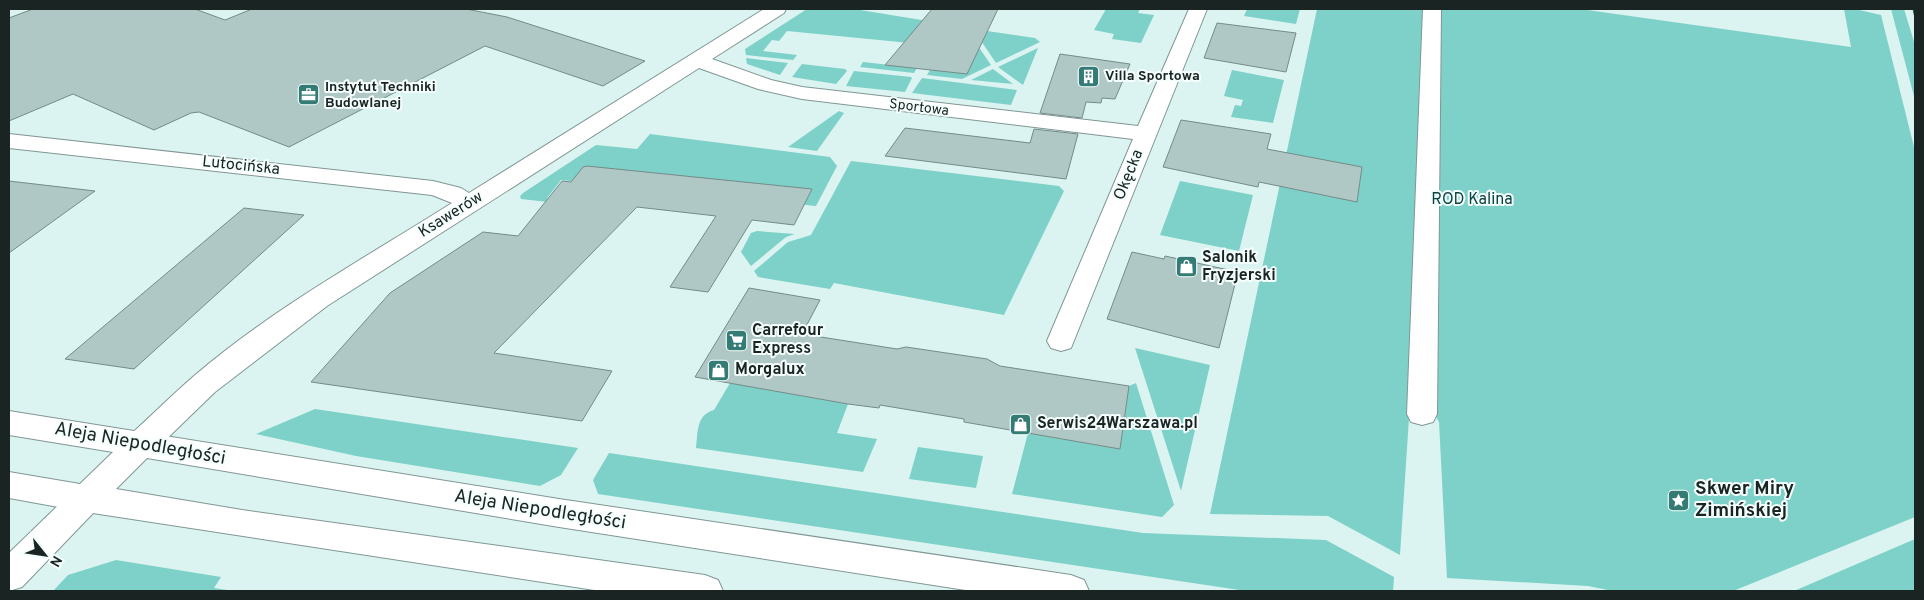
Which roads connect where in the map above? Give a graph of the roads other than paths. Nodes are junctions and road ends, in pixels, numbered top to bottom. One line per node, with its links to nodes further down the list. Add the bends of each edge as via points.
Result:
1 (778, 9): 4 (street, Ksawerów)
2 (1198, 9): 5 (street, Okęcka)
3 (1432, 9): 9 (street)
4 (697, 60): 5 (street, Sportowa, via 765,85 802,93); 7 (street, Ksawerów)
5 (1145, 134): 8 (street, Okęcka)
6 (9, 142): 7 (street, Lutocińska, via 434,188 452,193)
7 (470, 204): 11 (street, Ksawerów, via 317,300 242,354 204,384)
8 (1061, 341)
9 (1422, 414)
10 (9, 423): 11 (street, Aleja Niepodległości)
11 (141, 444): 13 (street, Ksawerów); 16 (street, Aleja Niepodległości, via 559,513)
12 (9, 485): 13 (street)
13 (86, 499): 14 (street); 15 (street)
14 (9, 576)
15 (705, 591)
16 (1071, 591)

